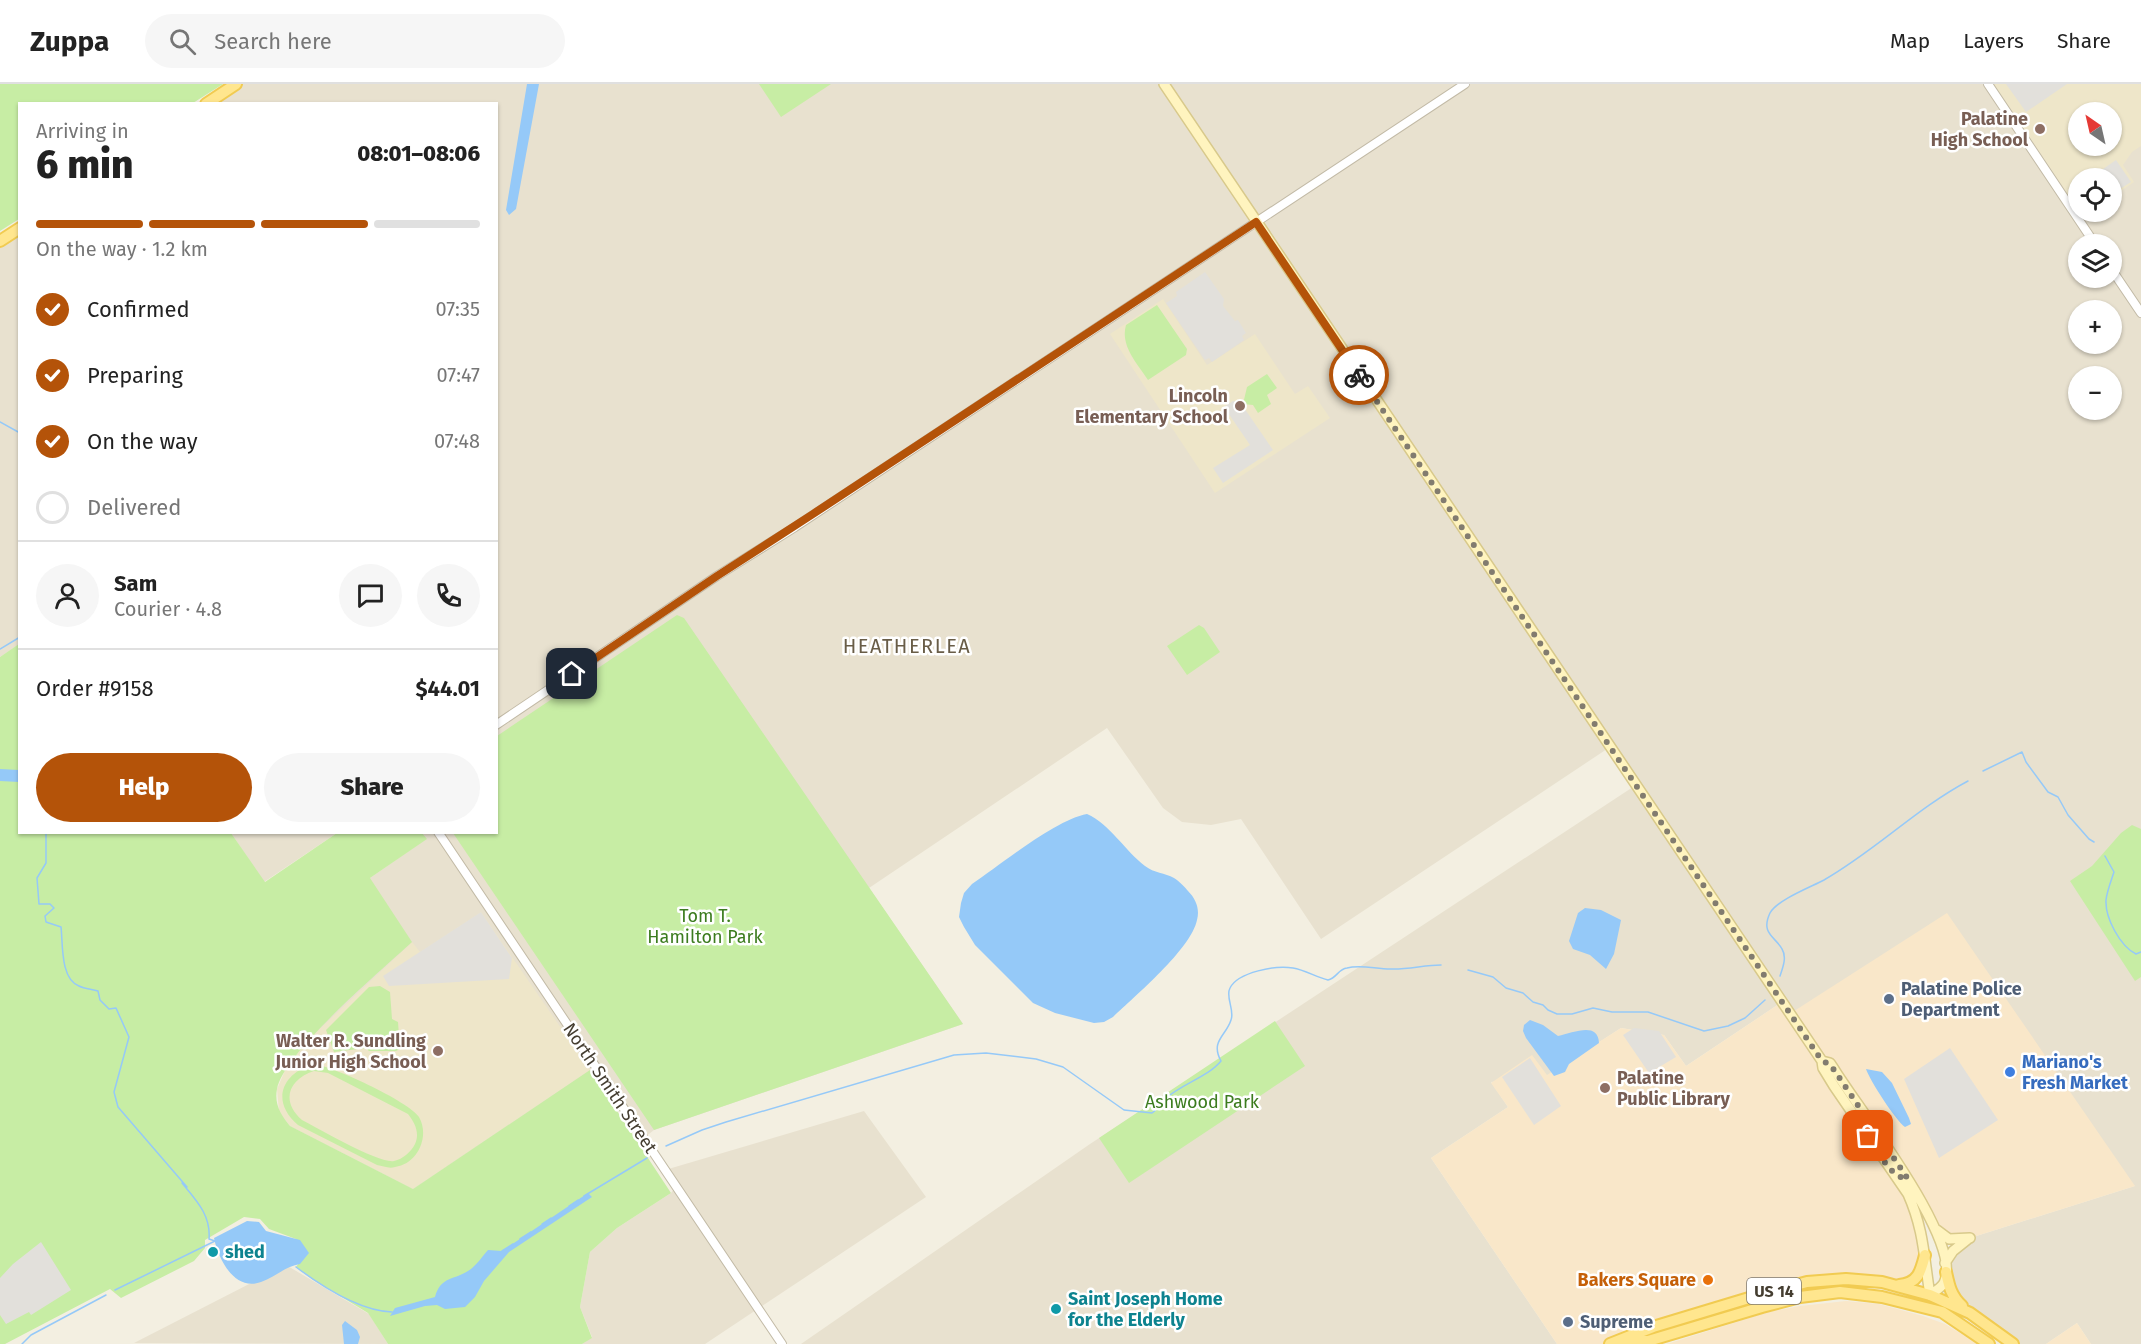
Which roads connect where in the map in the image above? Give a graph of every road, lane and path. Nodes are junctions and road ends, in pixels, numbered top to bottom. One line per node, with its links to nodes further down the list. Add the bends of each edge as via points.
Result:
1 (236, 84): 5 (main road)
2 (1164, 84): 6 (main road)
3 (1465, 84): 6 (street)
4 (1988, 84): 8 (street)
5 (209, 102)
6 (1256, 222): 12 (street); 14 (main road)
7 (18, 229): 9 (main road)
8 (2089, 234)
9 (0, 241)
10 (2122, 285): 11 (street)
11 (2141, 313)
12 (498, 724)
13 (439, 834): 26 (street, North Smith Street)
14 (1822, 1061): 15 (main road, via 1834,1086); 16 (main road, via 1830,1064)
15 (1890, 1168): 16 (main road); 18 (main road, via 1916,1213)
16 (1908, 1179): 17 (main road)
17 (1935, 1228): 19 (main road); 19 (main road, via 1949,1239 1970,1238 1953,1251)
18 (1925, 1255): 20 (main road, via 1914,1281); 22 (main road)
19 (1946, 1267): 22 (main road, via 1944,1284); 24 (main road, via 1954,1299)
20 (1898, 1286): 22 (main road, US 14); 25 (main road, US 14, via 1846,1279 1807,1282)
21 (1869, 1295): 22 (main road, via 1880,1291 1916,1299); 23 (main road, US 14); 25 (main road, US 14, via 1822,1293 1648,1341)
22 (1930, 1295): 23 (main road); 24 (main road, US 14)
23 (1942, 1312): 28 (main road, US 14)
24 (1976, 1317): 29 (main road, US 14)
25 (1623, 1340): 27 (main road, US 14)
26 (782, 1344)
27 (1610, 1344)
28 (1989, 1344)
29 (2013, 1344)

